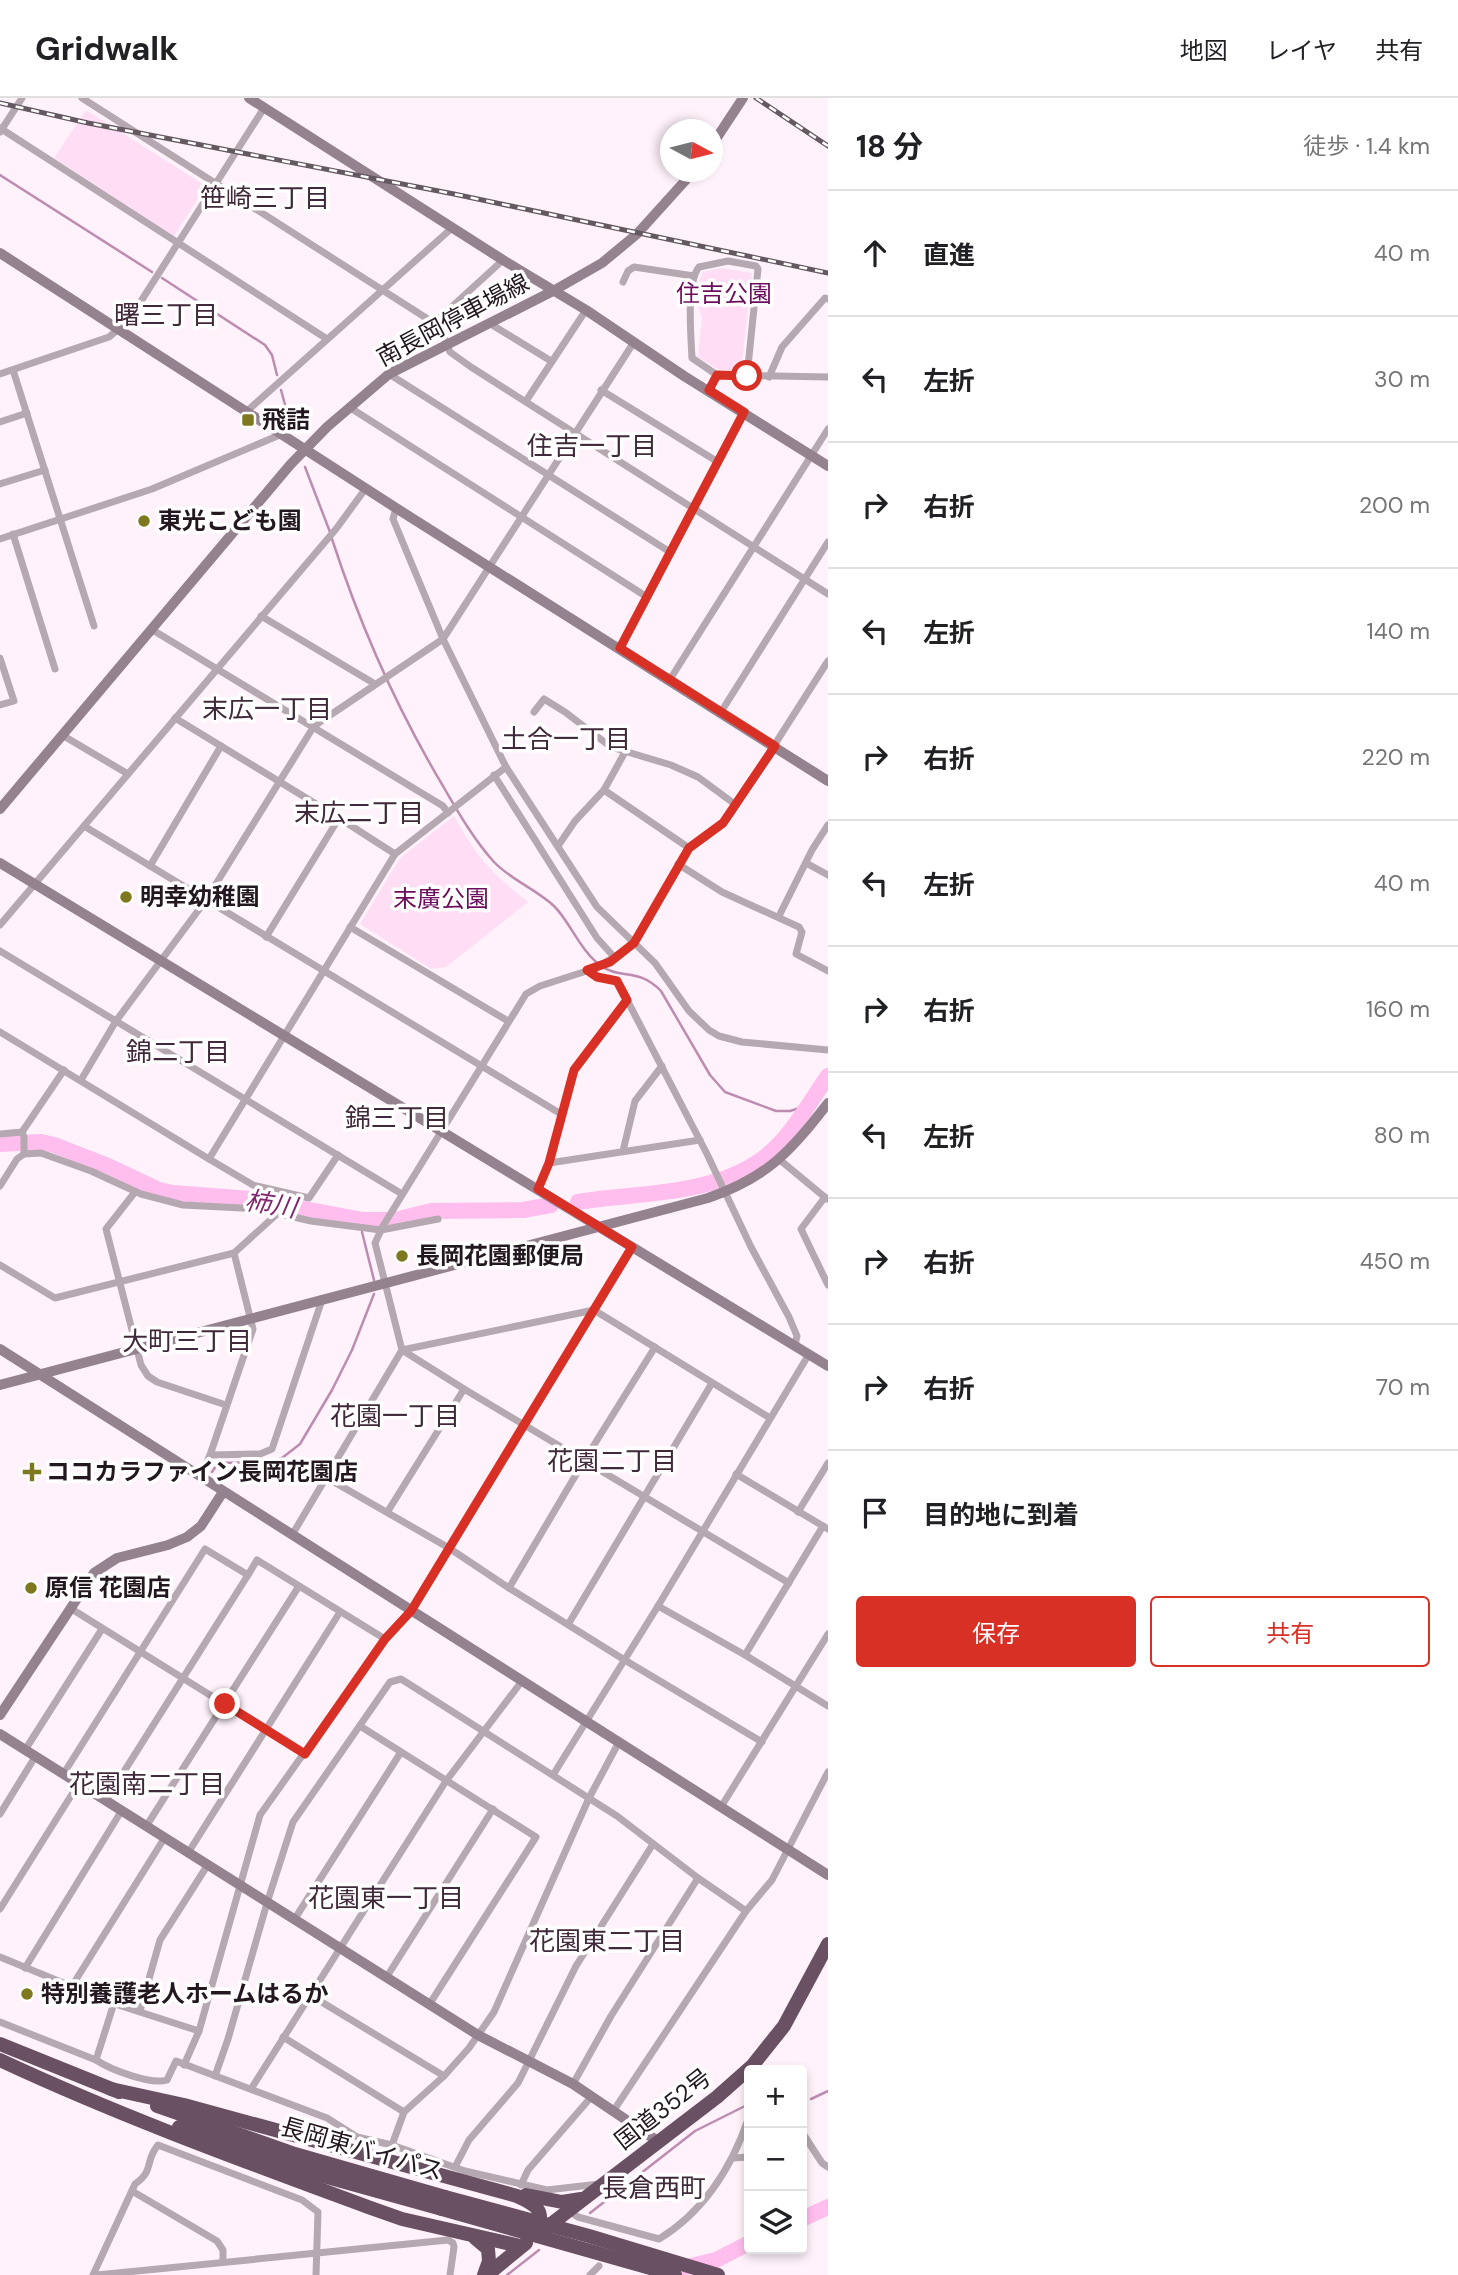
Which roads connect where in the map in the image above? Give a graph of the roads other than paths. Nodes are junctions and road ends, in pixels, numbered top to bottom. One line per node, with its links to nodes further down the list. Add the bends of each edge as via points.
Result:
1 (22, 98): 7 (street)
2 (82, 98): 9 (street)
3 (249, 98): 5 (street)
4 (743, 98): 6 (street)
5 (264, 108): 9 (street); 10 (street)
6 (723, 128)
7 (1, 130): 11 (street)
8 (683, 182): 17 (street, 南長岡停車場線, via 638,234 582,276)
9 (215, 184): 11 (street); 16 (street)
10 (452, 228): 13 (street); 16 (street)
11 (177, 243): 22 (street); 23 (street)
12 (0, 253): 22 (street)
13 (503, 260): 17 (street); 20 (street)
14 (694, 276): 15 (street, via 634,267); 27 (street); 33 (street, via 699,267 728,261 758,269)
15 (622, 282)
16 (381, 289): 20 (street); 23 (street)
17 (553, 291): 19 (street); 21 (street, 南長岡停車場線)
18 (828, 299): 34 (street, via 782,347)
19 (586, 310): 24 (street); 26 (street)
20 (435, 323): 25 (street)
21 (488, 323): 25 (street, 南長岡停車場線); 26 (street)
22 (119, 329): 28 (street, via 109,337); 40 (street)
23 (327, 339): 40 (street)
24 (634, 342): 32 (street); 36 (street)
25 (446, 344): 30 (street, 南長岡停車場線); 38 (street, via 450,352)
26 (551, 361): 38 (street)
27 (694, 362): 31 (street); 32 (street)
28 (13, 370): 29 (street); 42 (street)
29 (0, 374)
30 (389, 374): 39 (street, 南長岡停車場線); 52 (street)
31 (717, 375): 33 (street); 37 (street)
32 (684, 376): 37 (street)
33 (747, 376): 34 (street)
34 (769, 377): 35 (street)
35 (828, 377)
36 (601, 390): 45 (street); 49 (street)
37 (709, 390): 41 (street)
38 (526, 401): 45 (street)
39 (349, 407): 47 (street, 南長岡停車場線); 57 (street)
40 (247, 411): 46 (street)
41 (744, 412): 48 (street); 49 (street)
42 (27, 413): 43 (street); 51 (street)
43 (0, 422)
44 (828, 429): 48 (street)
45 (576, 433): 52 (street); 56 (street)
46 (282, 434): 47 (street); 58 (street, via 152,489)
47 (305, 449): 54 (street); 70 (street, 南長岡停車場線)
48 (812, 456): 50 (street); 62 (street)
49 (718, 462): 56 (street)
50 (828, 466)
51 (45, 470): 53 (street); 58 (street)
52 (548, 475): 57 (street); 63 (street)
53 (0, 485)
54 (366, 488): 55 (street); 68 (street)
55 (396, 508): 64 (street); 71 (street, via 393,519)
56 (695, 508): 62 (street); 63 (street)
57 (522, 516): 64 (street); 67 (street)
58 (61, 519): 59 (street); 69 (street)
59 (13, 534): 60 (street); 75 (street)
60 (0, 539)
61 (828, 542): 65 (street)
62 (754, 547): 65 (street); 77 (street)
63 (670, 552): 67 (street)
64 (489, 566): 71 (street); 72 (street)
65 (803, 579): 66 (street); 81 (street)
66 (828, 594)
67 (647, 597): 72 (street)
68 (261, 616): 76 (street); 78 (street)
69 (94, 626)
70 (152, 629): 76 (street); 84 (street, 南長岡停車場線)
71 (443, 639): 78 (street); 88 (street)
72 (620, 648): 77 (street)
73 (0, 658): 79 (street, via 13,701)
74 (828, 661): 86 (street)
75 (55, 669)
76 (217, 669): 82 (street); 83 (street)
77 (669, 681): 81 (street)
78 (377, 682): 83 (street)
79 (0, 705)
80 (534, 712): 87 (street, via 544,699)
81 (721, 712): 86 (street)
82 (175, 718): 85 (street); 89 (street)
83 (314, 726): 92 (street); 96 (street)
84 (62, 735): 89 (street); 95 (street, 南長岡停車場線)
85 (221, 746): 92 (street); 106 (street)
86 (775, 746): 91 (street); 94 (street)
87 (625, 752): 93 (street); 94 (street, via 698,776)
88 (506, 767): 90 (street); 100 (street)
89 (128, 774): 99 (street)
90 (494, 775): 96 (street); 116 (street)
91 (828, 781)
92 (279, 782): 97 (street); 109 (street)
93 (604, 790): 100 (street); 101 (street)
94 (737, 806): 101 (street, via 723,823)
95 (0, 808)
96 (449, 812): 102 (street)
97 (339, 818): 102 (street); 113 (street)
98 (828, 825): 104 (street)
99 (84, 826): 106 (street); 108 (street)
100 (558, 846): 114 (street, via 597,907)
101 (689, 848): 105 (street)
102 (395, 854): 112 (street)
103 (0, 863): 108 (street)
104 (806, 863): 107 (street); 110 (street)
105 (678, 864): 110 (street, via 747,905); 114 (street)
106 (150, 866): 109 (street)
107 (828, 875)
108 (34, 884): 111 (street); 117 (street)
109 (206, 900): 113 (street); 117 (street)
110 (779, 916): 120 (street, via 802,932 796,954)
111 (0, 925)
112 (350, 927): 119 (street); 123 (street)
113 (265, 937): 119 (street)
114 (634, 943): 116 (street); 126 (street, via 700,1023 719,1036)
115 (0, 951): 122 (street)
116 (612, 960): 118 (street)
117 (161, 961): 122 (street); 125 (street)
118 (587, 970): 121 (street, via 617,981); 123 (street, via 526,994)
119 (323, 971): 125 (street); 128 (street)
120 (828, 971)
121 (627, 1000): 127 (street); 133 (street, via 574,1070)
122 (116, 1021): 130 (street); 131 (street)
123 (508, 1021): 128 (street)
124 (0, 1032): 129 (street)
125 (283, 1035): 131 (street); 134 (street)
126 (828, 1050)
127 (662, 1066): 137 (street); 138 (street, via 635,1101)
128 (481, 1067): 133 (street); 134 (street)
129 (64, 1070): 130 (street); 136 (street)
130 (81, 1080): 141 (street)
131 (247, 1100): 140 (street); 141 (street)
132 (828, 1103): 142 (street)
133 (561, 1114): 143 (street)
134 (441, 1130): 145 (street); 148 (street)
135 (0, 1134): 136 (street)
136 (23, 1135): 139 (street)
137 (699, 1140): 138 (street); 146 (street)
138 (623, 1151): 143 (street)
139 (24, 1152): 144 (street); 147 (street, via 53,1156)
140 (338, 1155): 141 (street, via 309,1198 253,1185); 148 (street)
141 (209, 1159)
142 (780, 1160): 146 (street, via 761,1174); 149 (street)
143 (549, 1163): 145 (street)
144 (0, 1186)
145 (538, 1189): 152 (street)
146 (722, 1189): 152 (street); 163 (street, via 789,1318 797,1336)
147 (135, 1192): 150 (street, via 183,1205); 157 (street, via 106,1229)
148 (402, 1194): 153 (street)
149 (827, 1198): 159 (street, via 801,1229)
150 (277, 1214): 153 (street); 155 (street)
151 (438, 1219): 153 (street)
152 (601, 1227): 154 (street); 158 (street)
153 (382, 1228): 158 (street, via 375,1243)
154 (632, 1247): 161 (street); 163 (street)
155 (234, 1253): 157 (street); 162 (street)
156 (0, 1265): 157 (street, via 55,1298)
157 (120, 1283): 165 (street)
158 (385, 1283): 160 (street); 167 (street)
159 (828, 1285)
160 (322, 1300): 162 (street); 177 (street, via 272,1449 260,1454)
161 (594, 1310): 164 (street); 167 (street); 176 (street)
162 (251, 1318): 165 (street); 174 (street, via 253,1329)
163 (795, 1345): 168 (street)
164 (655, 1347): 171 (street); 178 (street)
165 (138, 1348): 170 (street); 174 (street, via 141,1365 157,1382)
166 (0, 1349): 170 (street)
167 (402, 1350): 173 (street); 182 (street)
168 (809, 1354): 169 (street); 175 (street)
169 (828, 1366)
170 (39, 1375): 172 (street); 181 (street)
171 (712, 1383): 175 (street); 184 (street)
172 (0, 1385)
173 (464, 1389): 176 (street); 185 (street)
174 (226, 1405): 177 (street)
175 (770, 1418): 180 (street)
176 (525, 1425): 178 (street); 190 (street)
177 (210, 1455): 181 (street)
178 (584, 1461): 184 (street); 194 (street)
179 (828, 1463): 186 (street)
180 (736, 1474): 186 (street); 188 (street)
181 (200, 1477): 183 (street)
182 (327, 1478): 185 (street); 189 (street)
183 (223, 1492): 189 (street); 196 (street, via 194,1532 180,1541 124,1555 104,1565)
184 (643, 1496): 188 (street); 199 (street)
185 (388, 1511): 190 (street)
186 (797, 1512): 187 (street)
187 (825, 1528): 192 (street)
188 (702, 1532): 192 (street); 195 (street)
189 (292, 1535): 197 (street)
190 (449, 1548): 194 (street); 197 (street)
191 (248, 1575): 193 (street, via 257,1560); 203 (street, via 205,1549); 206 (street)
192 (789, 1583): 204 (street)
193 (299, 1586): 198 (street); 209 (street)
194 (509, 1588): 199 (street)
195 (658, 1606): 204 (street); 205 (street)
196 (70, 1608): 200 (street); 211 (street)
197 (411, 1611): 202 (street); 207 (street)
198 (340, 1612): 202 (street); 214 (street)
199 (569, 1623): 205 (street)
200 (102, 1629): 203 (street); 219 (street)
201 (828, 1634): 208 (street)
202 (385, 1639): 221 (street)
203 (140, 1653): 206 (street); 224 (street)
204 (745, 1655): 208 (street)
205 (624, 1659): 212 (street); 218 (street)
206 (183, 1678): 209 (street); 229 (street)
207 (522, 1681): 212 (street); 215 (street)
208 (797, 1686): 210 (street); 218 (street)
209 (225, 1704): 214 (street); 234 (street)
210 (828, 1706)
211 (0, 1715)
212 (585, 1721): 217 (street); 225 (street)
213 (360, 1726): 215 (street, via 390,1682 401,1679); 220 (street); 243 (street, via 293,1822)
214 (267, 1730): 221 (street); 238 (street)
215 (484, 1732): 225 (street); 226 (street)
216 (0, 1734): 219 (street)
217 (618, 1742): 228 (street); 230 (street)
218 (762, 1742): 230 (street)
219 (25, 1749): 222 (street)
220 (401, 1752): 226 (street); 246 (street)
221 (305, 1754): 242 (street, via 260,1815)
222 (35, 1757): 224 (street); 233 (street)
223 (828, 1772): 237 (street)
224 (64, 1773): 227 (street)
225 (553, 1775): 228 (street)
226 (446, 1781): 231 (street); 248 (street)
227 (79, 1783): 229 (street); 244 (street)
228 (589, 1798): 236 (street); 259 (street, via 503,1994)
229 (106, 1800): 232 (street)
230 (721, 1807): 237 (street)
231 (493, 1809): 251 (street); 255 (street, via 536,1837)
232 (122, 1810): 234 (street); 250 (street)
233 (0, 1814)
234 (146, 1825): 235 (street)
235 (165, 1837): 238 (street); 252 (street)
236 (653, 1844): 241 (street); 264 (street, via 576,1966)
237 (788, 1849): 240 (street); 245 (street, via 772,1880)
238 (188, 1853): 239 (street)
239 (207, 1866): 242 (street); 256 (street, via 160,1940)
240 (828, 1875)
241 (698, 1878): 245 (street); 270 (street)
242 (241, 1887): 243 (street); 258 (street)
243 (267, 1903): 246 (street); 268 (street)
244 (0, 1909)
245 (746, 1910): 274 (street)
246 (294, 1920): 248 (street)
247 (828, 1944): 266 (highway, 国道352号, via 784,2026)
248 (339, 1948): 251 (street); 253 (street)
249 (0, 1957): 250 (street)
250 (25, 1968): 252 (street)
251 (386, 1978): 255 (street)
252 (72, 1986): 254 (street)
253 (310, 1995): 260 (street); 269 (street)
254 (114, 2003): 256 (street); 263 (street)
255 (429, 2005): 259 (street)
256 (140, 2011): 258 (street)
257 (0, 2022): 263 (street)
258 (199, 2031): 265 (street)
259 (478, 2035): 264 (street); 269 (street)
260 (283, 2037): 272 (street); 275 (street)
261 (0, 2044): 271 (highway, 長岡東バイパス)
262 (0, 2060): 289 (highway, 長岡東バイパス, via 327,2177); 292 (highway, via 203,2146 402,2219)
263 (96, 2060): 265 (street, via 158,2083 167,2080 176,2061)
264 (529, 2061): 270 (street); 282 (street, via 518,2083 469,2140)
265 (184, 2065): 268 (street)
266 (755, 2065)
267 (744, 2075): 278 (highway, 国道352号)
268 (215, 2076): 272 (street)
269 (444, 2076): 275 (street)
270 (573, 2084): 273 (street)
271 (111, 2089): 285 (highway); 289 (highway, 長岡東バイパス)
272 (251, 2089): 279 (street, via 327,2118 357,2137)
273 (592, 2096): 274 (street); 286 (street, via 528,2170)
274 (614, 2110): 278 (street)
275 (404, 2112): 279 (street)
276 (744, 2128): 280 (street)
277 (807, 2139): 283 (street)
278 (659, 2142): 284 (highway, 国道352号)
279 (392, 2145): 282 (street)
280 (733, 2158): 281 (street); 291 (street, via 711,2192 675,2229 659,2239)
281 (744, 2158)
282 (455, 2167): 286 (street)
283 (828, 2167)
284 (605, 2183): 286 (street, via 560,2190); 288 (highway, 国道352号)
285 (477, 2184): 288 (highway, via 555,2202); 293 (highway, via 533,2204 541,2221)
286 (521, 2185)
287 (132, 2190): 295 (street, via 144,2180 151,2154 159,2145 310,2206 318,2212); 296 (street, via 217,2241); 299 (street)
288 (582, 2199): 290 (highway, 国道352号)
289 (443, 2203): 304 (highway, 長岡東バイパス, bridge); 305 (highway, 長岡東バイパス, bridge, via 589,2236)
290 (569, 2210): 291 (street, via 578,2217); 293 (highway, 国道352号)
291 (632, 2232): 294 (street)
292 (467, 2235): 293 (highway); 302 (highway, via 488,2249)
293 (526, 2242): 302 (highway, 国道352号)
294 (627, 2242)
295 (317, 2254): 296 (street); 300 (street); 301 (street, via 448,2240 454,2247)
296 (223, 2262): 298 (street)
297 (599, 2266): 303 (street)
298 (168, 2271): 299 (street)
299 (95, 2275)
300 (316, 2275)
301 (450, 2275)
302 (485, 2275)
303 (590, 2275)
304 (676, 2275)
305 (718, 2275)

